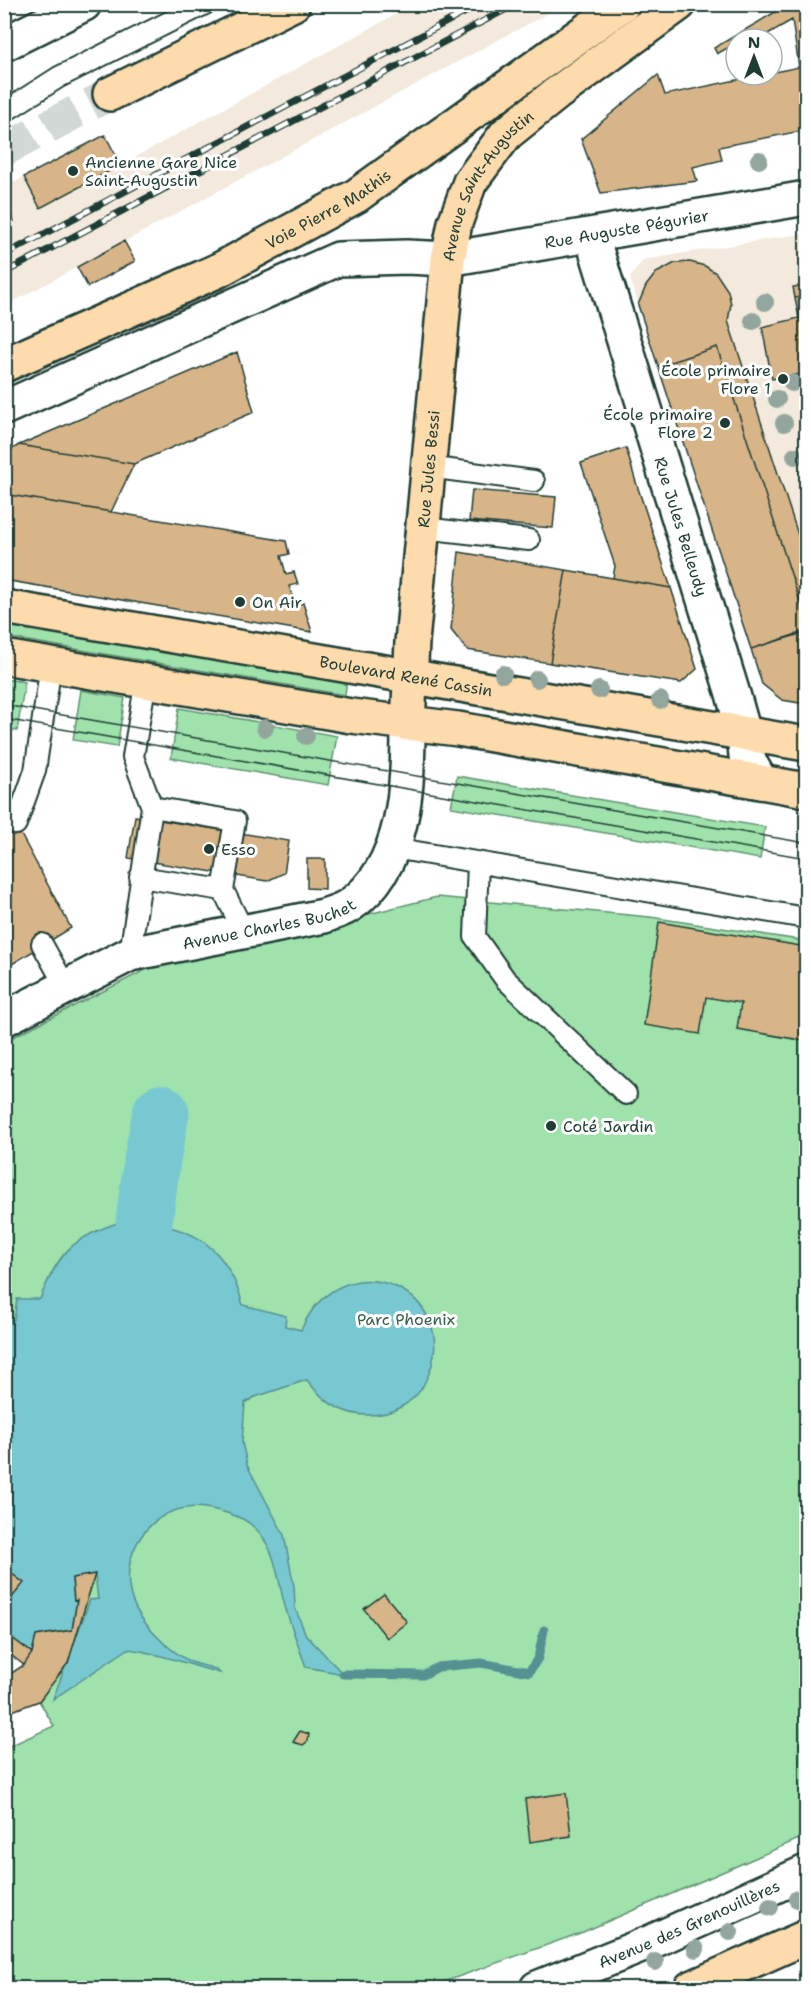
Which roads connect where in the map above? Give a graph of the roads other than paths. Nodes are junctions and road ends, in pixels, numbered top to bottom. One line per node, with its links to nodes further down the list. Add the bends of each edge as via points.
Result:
1 (84, 4): 6 (street)
2 (206, 4): 8 (lane, via 59,77)
3 (293, 4): 7 (main road)
4 (623, 4): 12 (main road, Voie Pierre Mathis, via 356,196 217,271)
5 (679, 4): 11 (main road, Avenue Saint-Augustin, via 506,134 470,182 455,223)
6 (4, 44)
7 (110, 94)
8 (4, 112)
9 (807, 198): 10 (street, Rue Auguste Pégurier)
10 (592, 237): 11 (street, Rue Auguste Pégurier); 24 (street, Rue Jules Belleudy)
11 (448, 259): 13 (street, Avenue Saint-Augustin, via 338,259); 14 (main road, Rue Jules Bessi)
12 (4, 365)
13 (4, 408)
14 (428, 467): 15 (lane); 16 (main road, Rue Jules Bessi)
15 (534, 481)
16 (423, 528): 17 (lane); 21 (main road, Rue Jules Bessi)
17 (529, 540)
18 (4, 608): 21 (main road, Boulevard René Cassin)
19 (4, 657): 20 (main road)
20 (51, 665): 22 (main road); 29 (lane, via 35,771)
21 (409, 677): 23 (main road, Rue Jules Bessi); 24 (main road, Boulevard René Cassin)
22 (146, 680): 23 (main road); 28 (lane, via 133,757)
23 (408, 724): 26 (main road, via 458,729); 30 (street, Avenue Charles Buchet, via 408,776)
24 (744, 733): 25 (main road, Boulevard René Cassin); 26 (street, Rue Jules Belleudy, via 746,756)
25 (807, 744)
26 (760, 782): 27 (main road)
27 (807, 790)
28 (152, 807): 32 (lane); 33 (lane, via 235,821)
29 (16, 824)
30 (393, 848): 31 (lane); 35 (street, Avenue Charles Buchet, via 379,874 350,906 324,916)
31 (478, 863): 34 (lane); 40 (lane, via 475,937 505,979)
32 (140, 877): 33 (lane); 37 (lane)
33 (223, 890): 35 (lane)
34 (807, 918)
35 (243, 930): 37 (street, Avenue Charles Buchet)
36 (42, 944): 38 (lane)
37 (129, 954): 38 (street, Avenue Charles Buchet)
38 (66, 987): 39 (street, Avenue Charles Buchet)
39 (4, 1019)
40 (626, 1094)
41 (807, 1872): 43 (street, Avenue des Grenouillères)
42 (807, 1937): 44 (main road)
43 (537, 1989)
44 (691, 1989)

